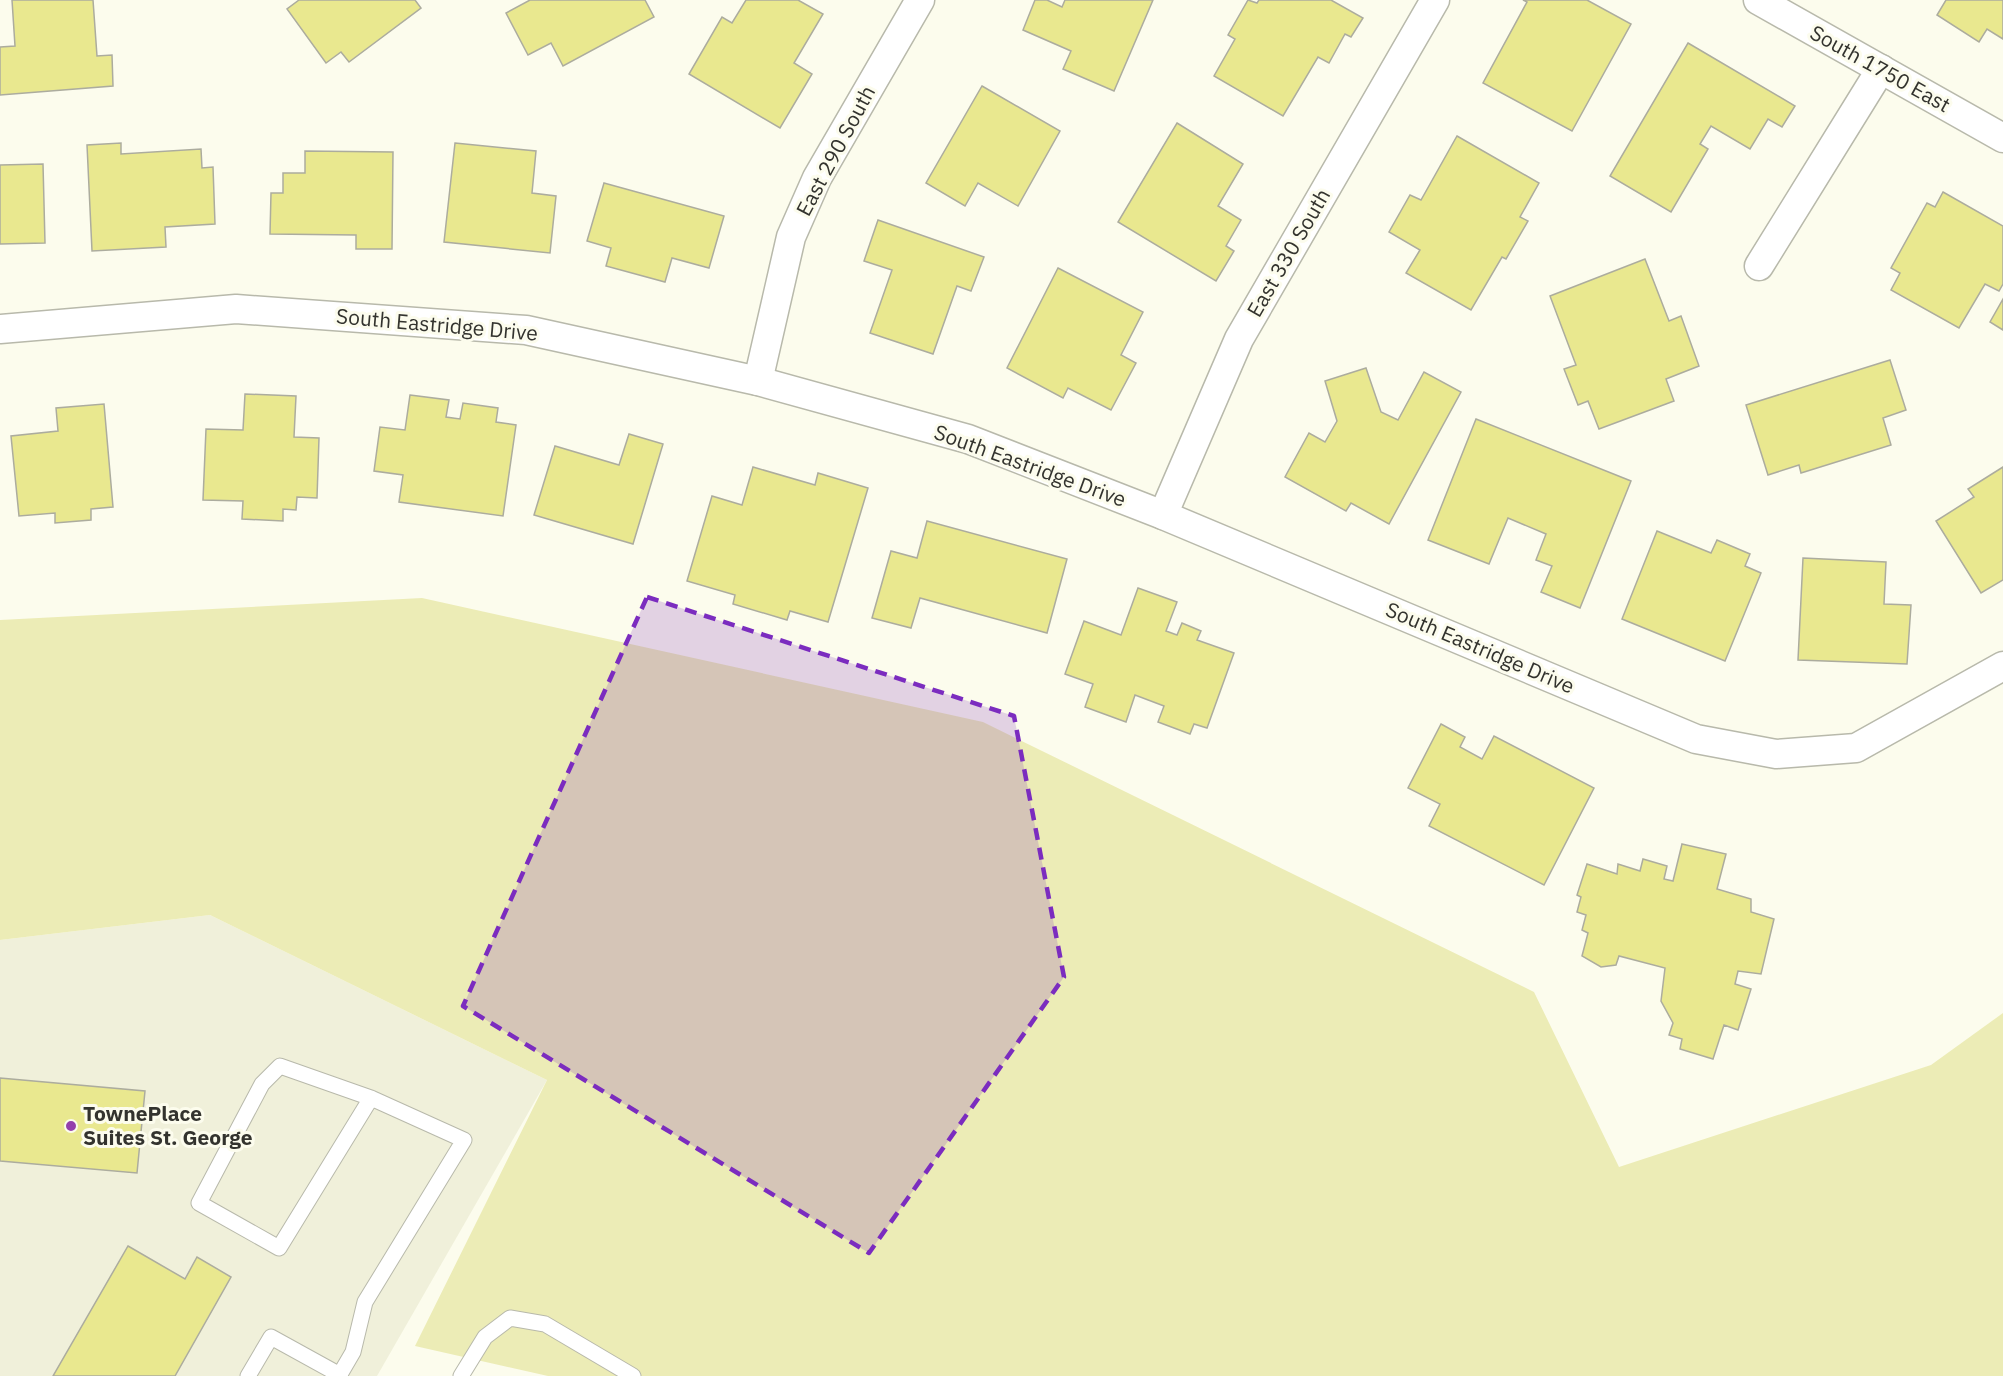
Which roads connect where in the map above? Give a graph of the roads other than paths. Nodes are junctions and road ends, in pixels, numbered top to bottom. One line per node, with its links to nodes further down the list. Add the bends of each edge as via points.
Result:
1 (920, 0): 8 (street, East 290 South, via 817,178 791,237)
2 (1435, 0): 9 (street, East 330 South, via 1239,339)
3 (1758, 0): 4 (street, South 1750 East)
4 (1881, 69): 5 (street, South 1750 East); 6 (street)
5 (2003, 138)
6 (1759, 266)
7 (0, 329): 8 (street, South Eastridge Drive, via 236,309 526,330)
8 (758, 381): 9 (street, South Eastridge Drive, via 968,439)
9 (1162, 515): 10 (street, South Eastridge Drive, via 1696,739 1776,754 1856,748)
10 (2003, 666)
11 (371, 1098): 11 (lane, via 280,1066 262,1084 199,1203 279,1248); 13 (lane, via 464,1140 365,1302 353,1352)
12 (248, 1376): 13 (lane, via 271,1337)
13 (339, 1376)
14 (461, 1376): 15 (lane, via 485,1337 510,1318 545,1324)
15 (633, 1376)

